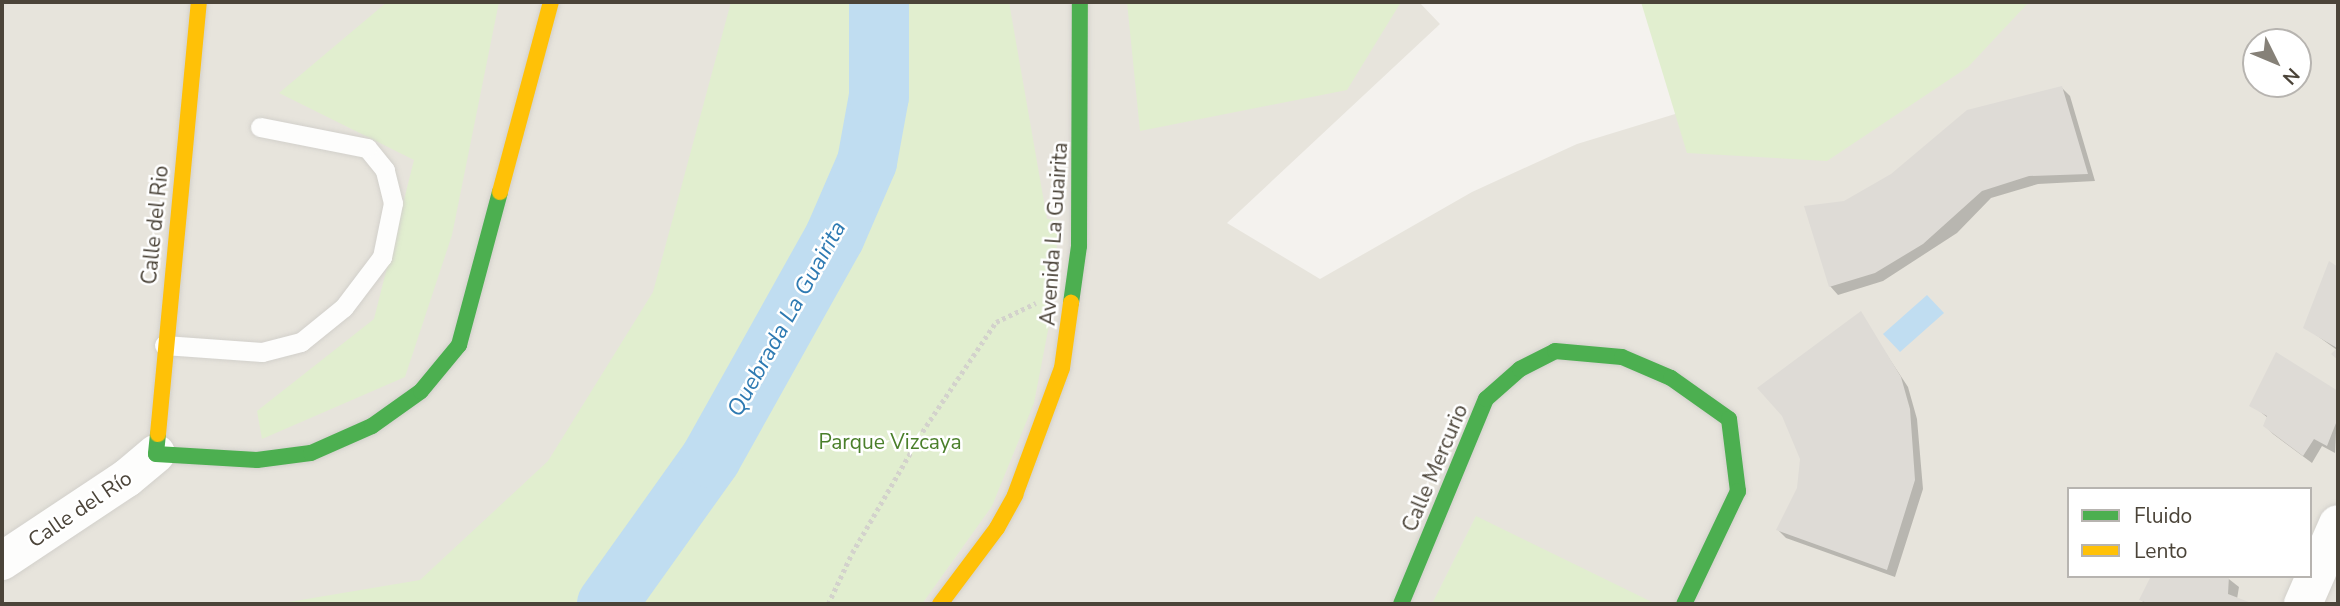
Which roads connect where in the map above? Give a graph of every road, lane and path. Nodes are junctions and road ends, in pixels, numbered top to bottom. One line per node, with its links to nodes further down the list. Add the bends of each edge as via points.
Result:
1 (199, 2): 6 (street, Calle del Rio)
2 (551, 2): 7 (street, via 459,345 442,370 372,426 311,453 257,460)
3 (1080, 2): 11 (street, Avenida La Guairita, via 1079,246 1072,322 1062,368 1015,495 997,528)
4 (260, 127): 6 (lane, via 367,148 385,170 393,203 382,257 344,307 301,342 262,352)
5 (1047, 298): 10 (path, via 996,322 926,426 852,553)
6 (164, 345): 7 (street, Calle del Rio)
7 (156, 453): 9 (street, Calle del Río, via 127,478)
8 (2338, 524): 14 (street)
9 (2, 561)
10 (828, 604)
11 (940, 604)
12 (1401, 604): 13 (street, Calle Mercurio, via 1486,399 1520,369 1555,351 1622,357 1671,378 1729,419 1738,491)
13 (1684, 604)
14 (2304, 604)

